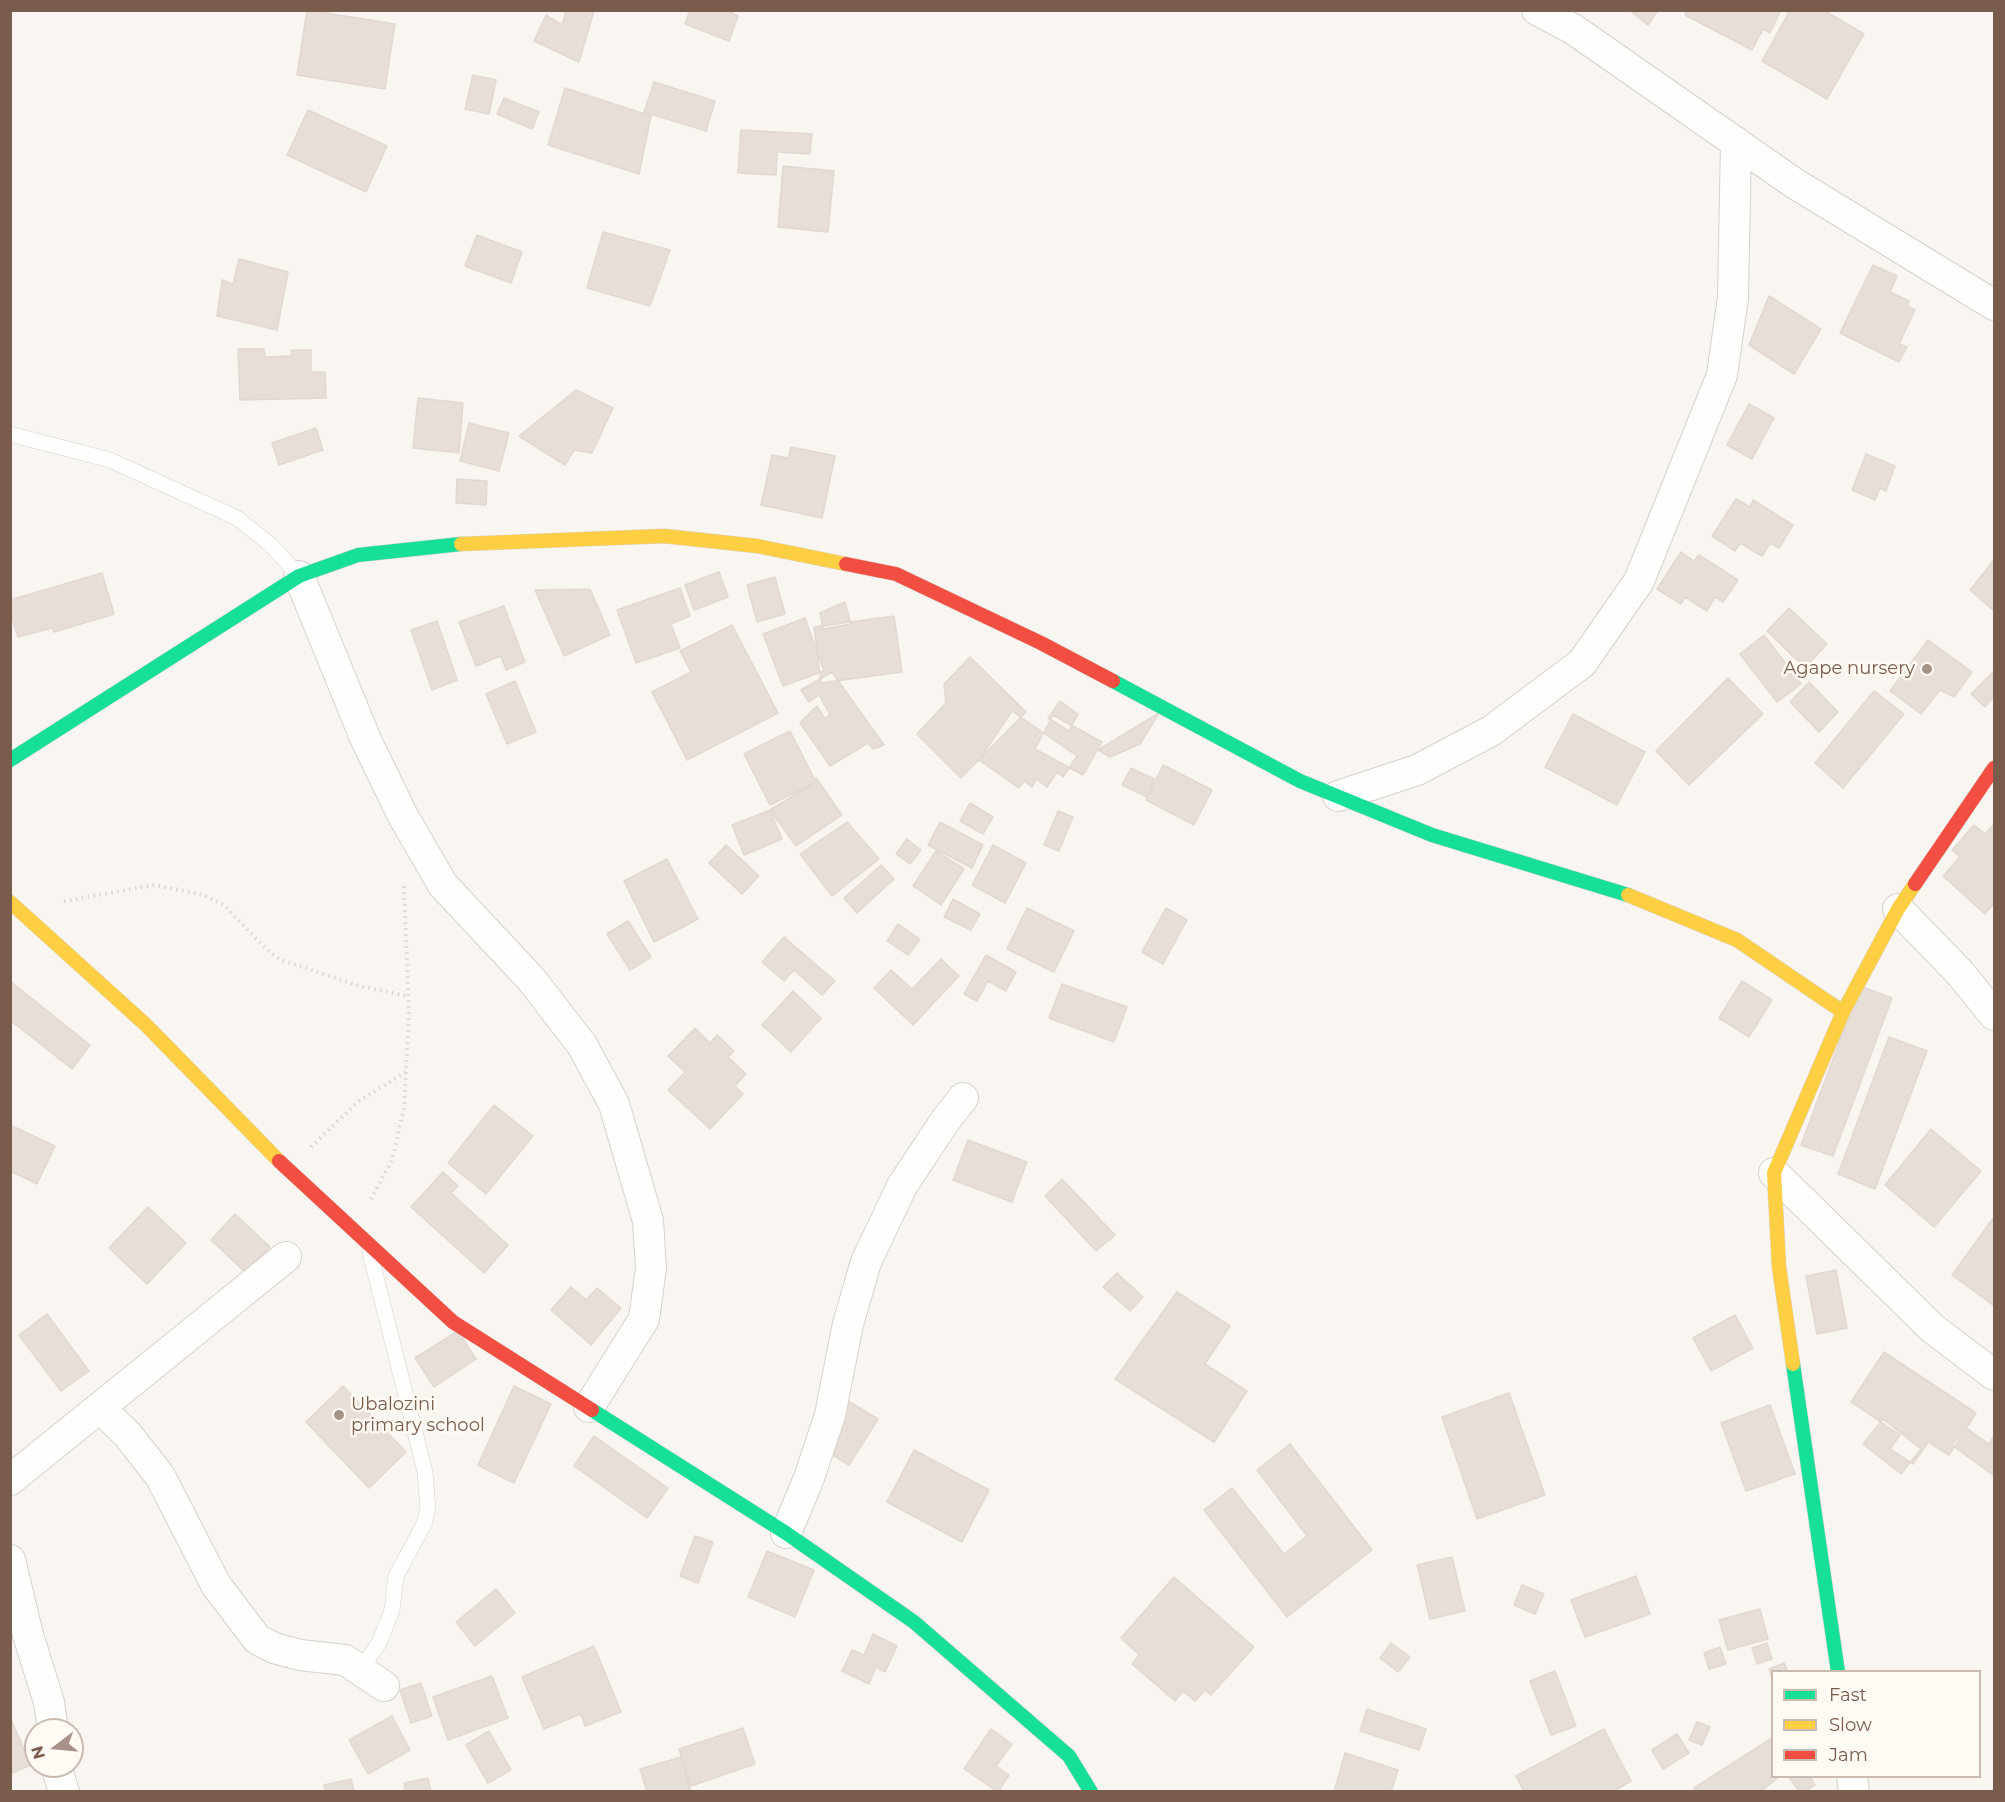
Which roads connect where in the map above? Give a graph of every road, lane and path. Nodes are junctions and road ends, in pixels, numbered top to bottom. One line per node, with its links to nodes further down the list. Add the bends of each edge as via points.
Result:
1 (1537, 10): 2 (street, via 1573,29)
2 (1736, 142): 3 (street, via 1794,183); 8 (street, via 1733,298 1722,375 1639,581 1582,663 1491,731 1417,770)
3 (1995, 305)
4 (10, 435): 5 (lane, via 110,460 237,518 271,545)
5 (299, 576): 6 (street); 8 (street, via 358,555 431,546 664,536 757,546 896,574 1041,644 1300,781); 23 (street, via 366,740 443,885 531,979 582,1045 614,1104 648,1221 651,1268 644,1319)
6 (10, 760)
7 (1995, 768): 11 (street)
8 (1338, 796): 13 (street, via 1432,835 1651,902 1737,940)
9 (404, 876): 12 (path)
10 (16, 907): 12 (path, via 155,885 187,890 224,905 266,949 297,968); 17 (street, via 146,1025)
11 (1899, 909): 13 (street); 14 (street)
12 (408, 996): 15 (path)
13 (1843, 1012): 18 (street)
14 (1995, 1015)
15 (406, 1072): 17 (path, via 346,1112); 19 (path, via 401,1126 392,1160)
16 (963, 1098): 27 (street, via 903,1186 866,1262 848,1324 830,1415)
17 (287, 1171): 19 (street)
18 (1774, 1173): 22 (street, via 1932,1328); 29 (street, via 1779,1268)
19 (355, 1232): 20 (street)
20 (367, 1242): 23 (street, via 453,1322); 30 (lane, via 425,1472 428,1509 396,1575 392,1610 379,1643)
21 (286, 1257): 24 (street)
22 (1995, 1375)
23 (589, 1407): 27 (street)
24 (100, 1408): 25 (street); 30 (street, via 127,1434 160,1476 216,1585 257,1639 300,1655 345,1660)
25 (14, 1477): 26 (street)
26 (10, 1505)
27 (786, 1533): 32 (street, via 914,1623 985,1683 1069,1756)
28 (10, 1560): 31 (street)
29 (1838, 1670)
30 (372, 1678)
31 (51, 1718)
32 (1091, 1791)

